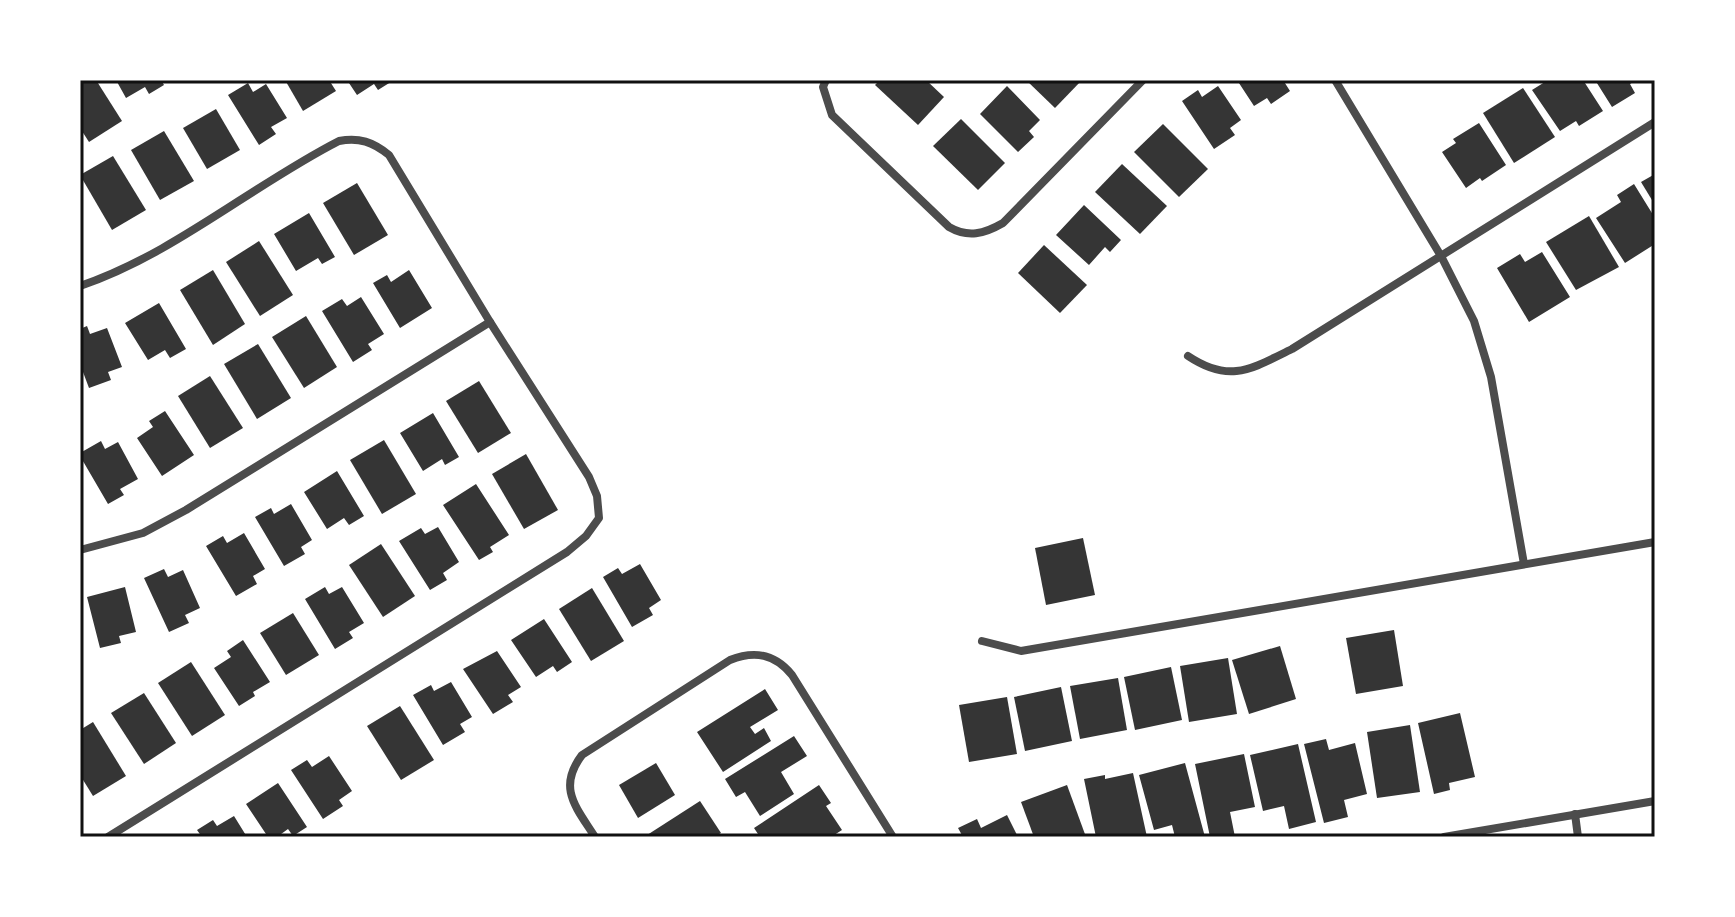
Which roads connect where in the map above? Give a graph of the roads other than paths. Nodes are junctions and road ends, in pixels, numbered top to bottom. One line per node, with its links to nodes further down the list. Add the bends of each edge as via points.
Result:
1 (1143, 80): 3 (street, via 1003,223 978,235 949,227 832,115)
2 (1335, 80): 5 (street)
3 (825, 84)
4 (1655, 122): 5 (street)
5 (1440, 255): 8 (street, via 1260,364 1233,372 1208,370); 11 (street, via 1474,321 1491,377)
6 (80, 286): 7 (street, via 154,254 320,151 354,138 389,155)
7 (490, 322): 10 (street, via 186,510 143,533); 15 (street, via 589,477 599,518 586,536)
8 (1188, 356)
9 (1655, 542): 11 (street)
10 (80, 550)
11 (1524, 564): 12 (street, via 1021,651)
12 (982, 641)
13 (1655, 801): 14 (street)
14 (1575, 814): 18 (street); 19 (street)
15 (108, 837)
16 (595, 837): 17 (street, via 569,792 573,766 582,755 730,660 763,655 776,659 792,675)
17 (893, 837)
18 (1444, 837)
19 (1578, 837)

